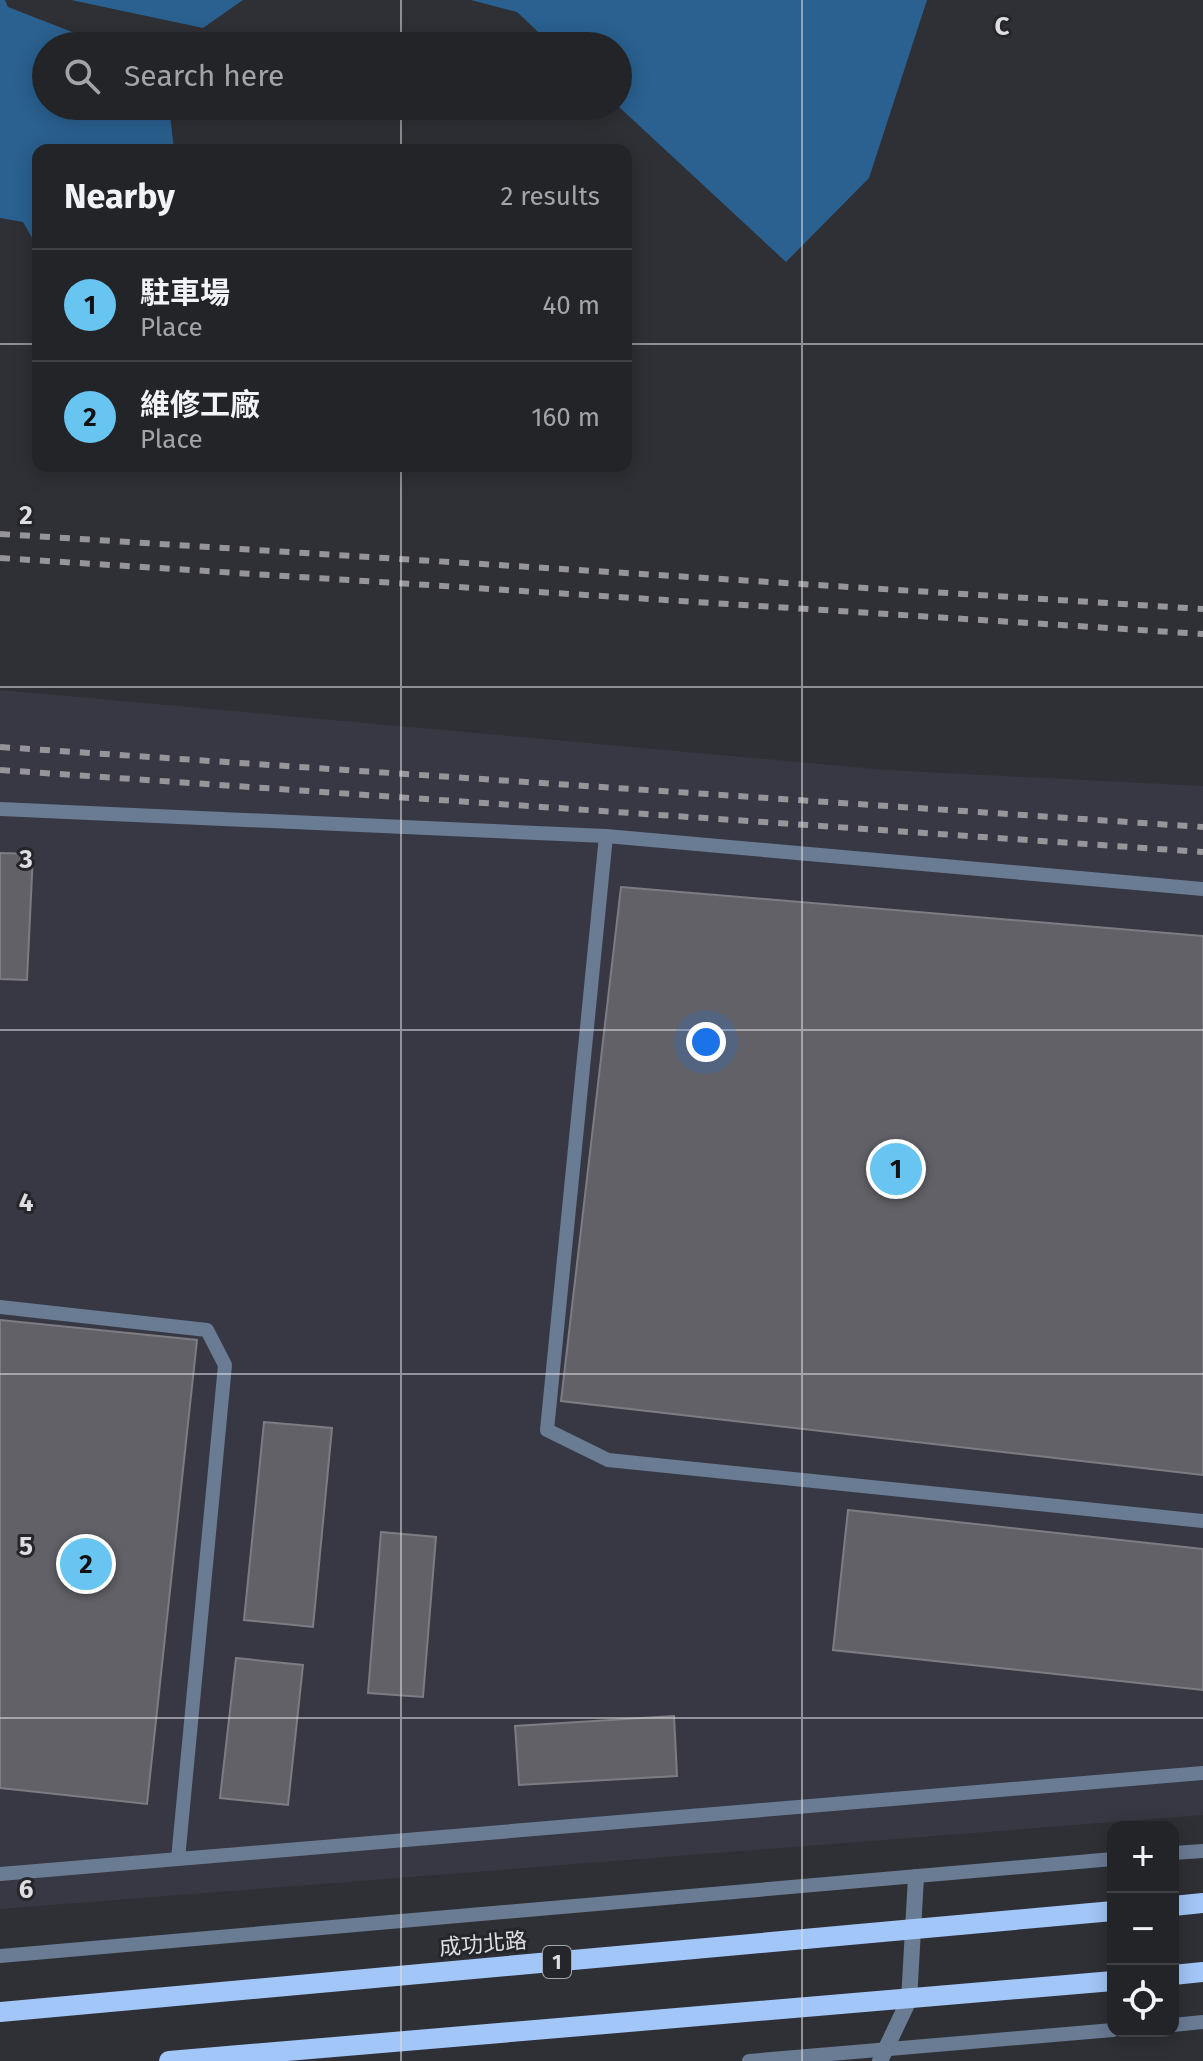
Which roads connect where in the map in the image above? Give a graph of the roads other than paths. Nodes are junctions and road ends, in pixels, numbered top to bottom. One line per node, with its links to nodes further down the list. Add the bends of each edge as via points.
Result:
1 (0, 809): 2 (lane)
2 (606, 836): 3 (lane); 5 (lane, via 547,1430 608,1460)
3 (1203, 889)
4 (0, 1307): 9 (lane, via 207,1330 225,1365)
5 (1203, 1521)
6 (1203, 1773): 9 (lane)
7 (1203, 1851): 8 (lane)
8 (1179, 1853)
9 (178, 1859): 11 (lane)
10 (1107, 1860): 12 (lane, 成功北路)
11 (0, 1874)
12 (916, 1877): 16 (street); 17 (lane, 成功北路)
13 (1203, 1903): 14 (main road)
14 (1179, 1905)
15 (1107, 1912): 16 (main road, 成功北路 / 1)
16 (911, 1930): 21 (street); 22 (main road, 成功北路 / 1)
17 (0, 1956)
18 (1203, 1972): 19 (main road)
19 (1179, 1974)
20 (1107, 1982): 21 (main road)
21 (909, 2000): 26 (street); 27 (main road)
22 (0, 2012)
23 (1203, 2022): 24 (lane)
24 (1179, 2024)
25 (1107, 2031): 26 (lane)
26 (883, 2055): 28 (lane)
27 (169, 2061)
28 (749, 2061)

